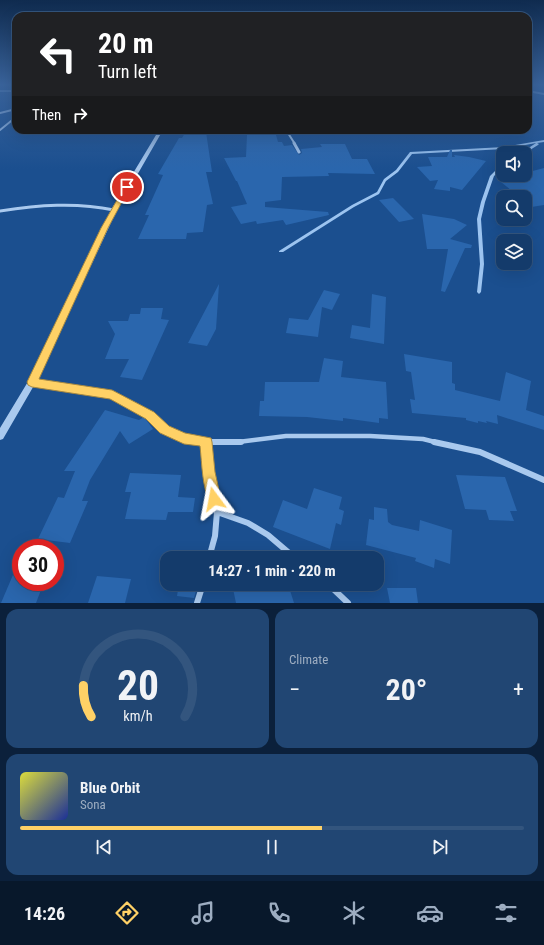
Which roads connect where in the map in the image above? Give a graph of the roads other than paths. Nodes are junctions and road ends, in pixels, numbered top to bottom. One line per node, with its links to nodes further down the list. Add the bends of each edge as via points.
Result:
1 (12, 120): 2 (street)
2 (0, 130)
3 (158, 134): 6 (street)
4 (288, 134): 5 (street)
5 (299, 152)
6 (114, 210): 7 (street, via 84,204 61,204); 8 (street)
7 (0, 211)
8 (32, 382): 9 (street); 10 (street, via 112,395 150,415 164,430 184,438)
9 (0, 436)
10 (206, 442): 11 (street, via 238,442 286,436 370,436 423,440 480,452); 12 (street, via 208,472)
11 (544, 480)
12 (217, 512): 13 (street); 14 (street, via 248,523)
13 (211, 551)
14 (287, 551)
15 (201, 591): 17 (street)
16 (335, 591): 18 (street)
17 (197, 603)
18 (348, 603)

